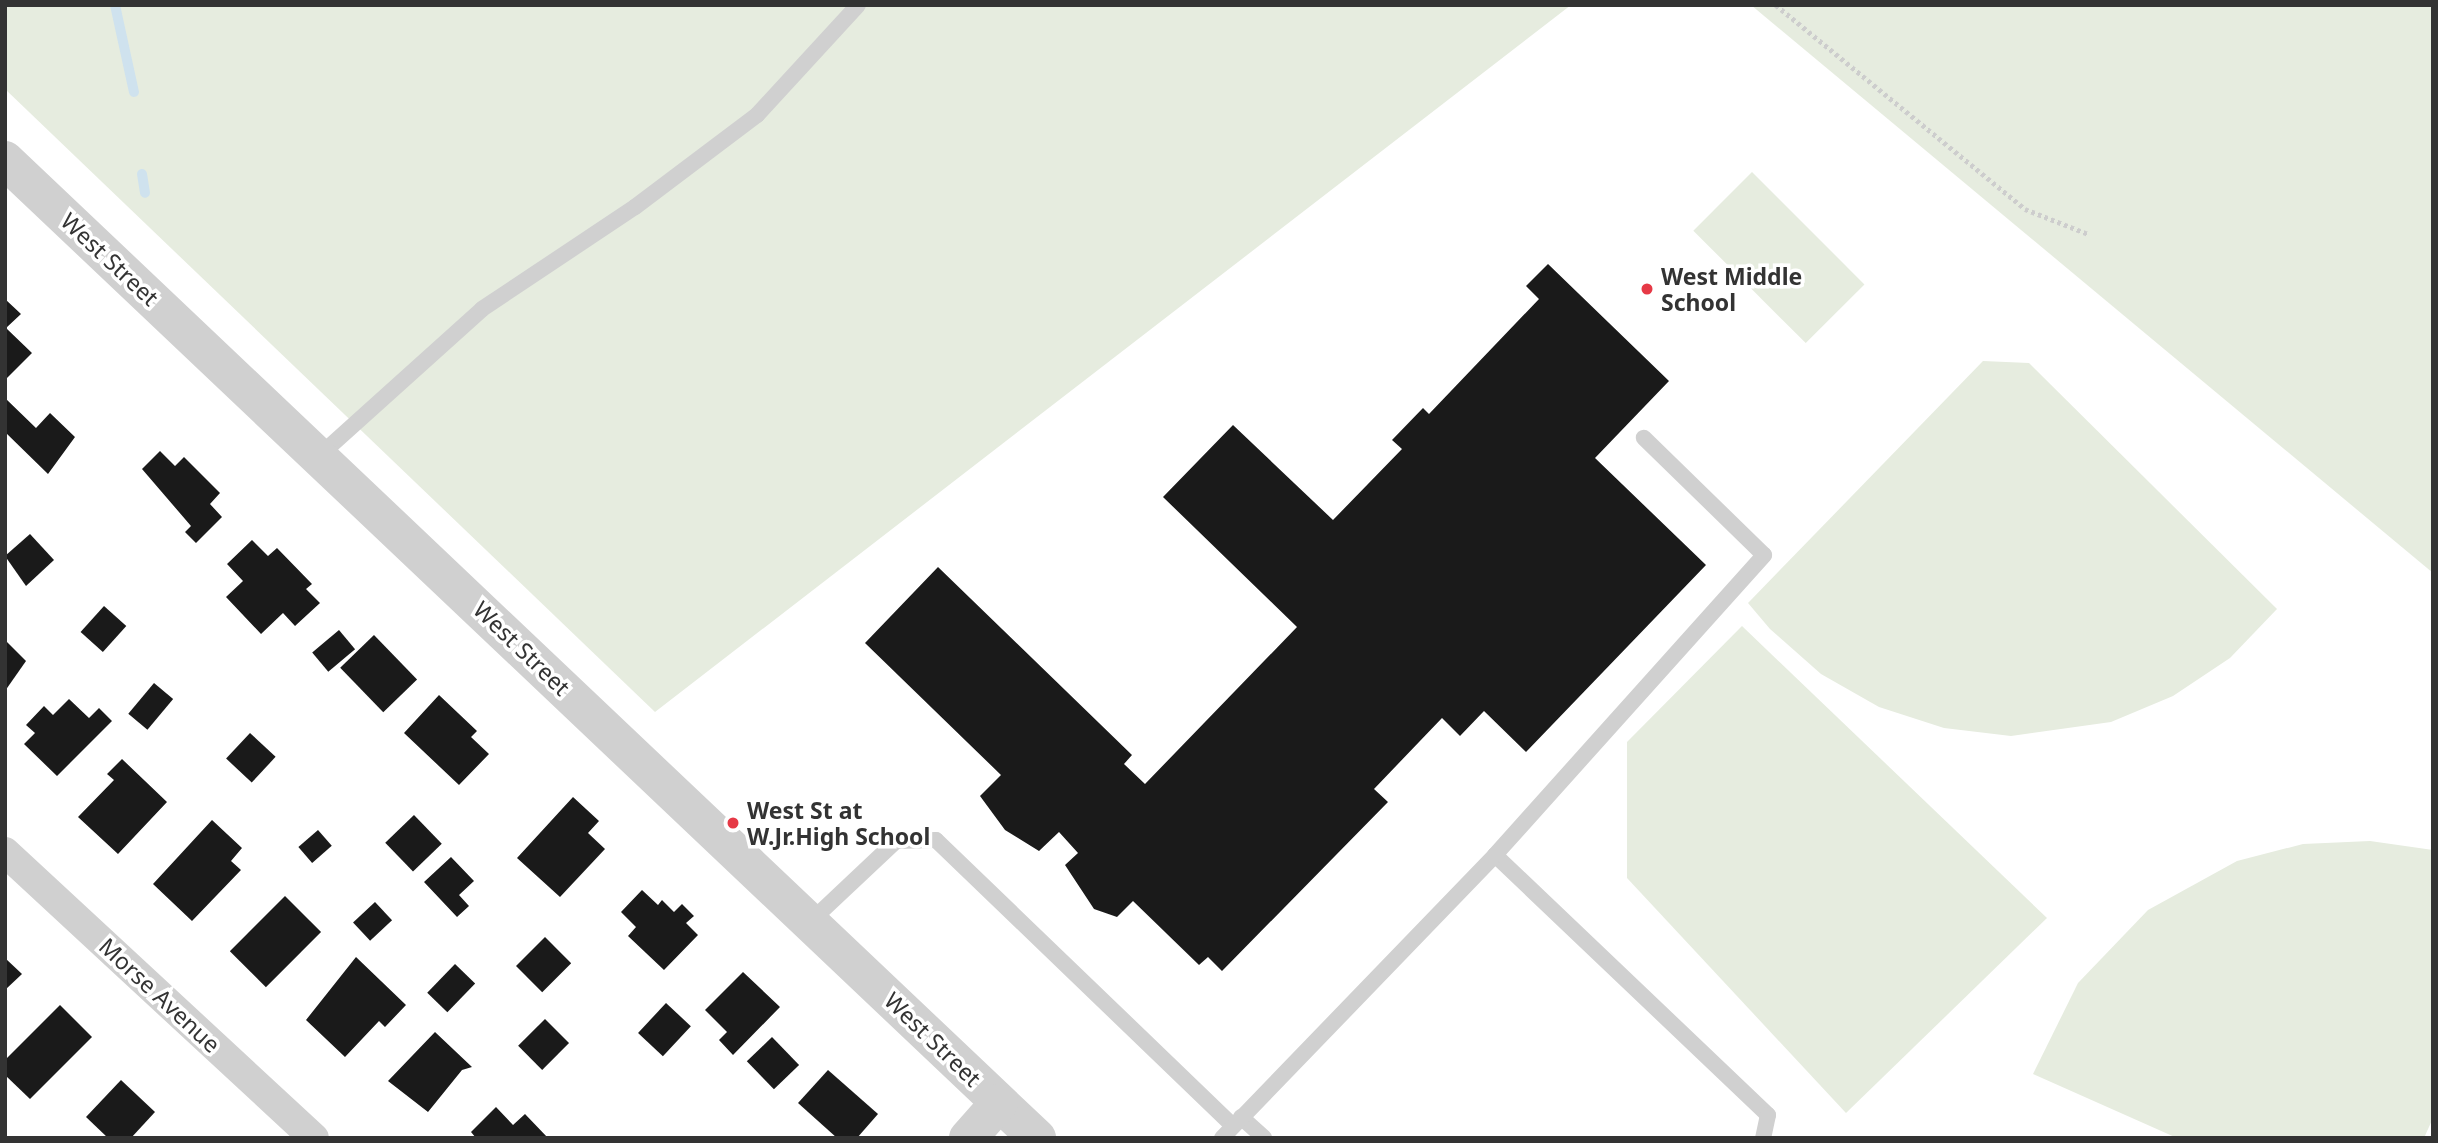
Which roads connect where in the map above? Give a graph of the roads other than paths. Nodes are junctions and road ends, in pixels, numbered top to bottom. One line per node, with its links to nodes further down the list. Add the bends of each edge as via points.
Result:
1 (858, 5): 4 (lane, via 757,115 635,207 482,309)
2 (5, 160): 4 (street, West Street)
3 (1644, 438): 6 (lane, via 1764,555)
4 (319, 456): 7 (street, West Street)
5 (5, 852): 10 (street, Morse Avenue)
6 (1495, 855): 9 (lane); 14 (lane, via 1768,1115)
7 (810, 922): 8 (street, West Street); 9 (lane, via 896,841 936,840)
8 (999, 1103): 11 (street); 12 (street, West Street)
9 (1232, 1127): 13 (lane)
10 (314, 1138)
11 (968, 1138)
12 (1037, 1138)
13 (1264, 1138)
14 (1763, 1138)

